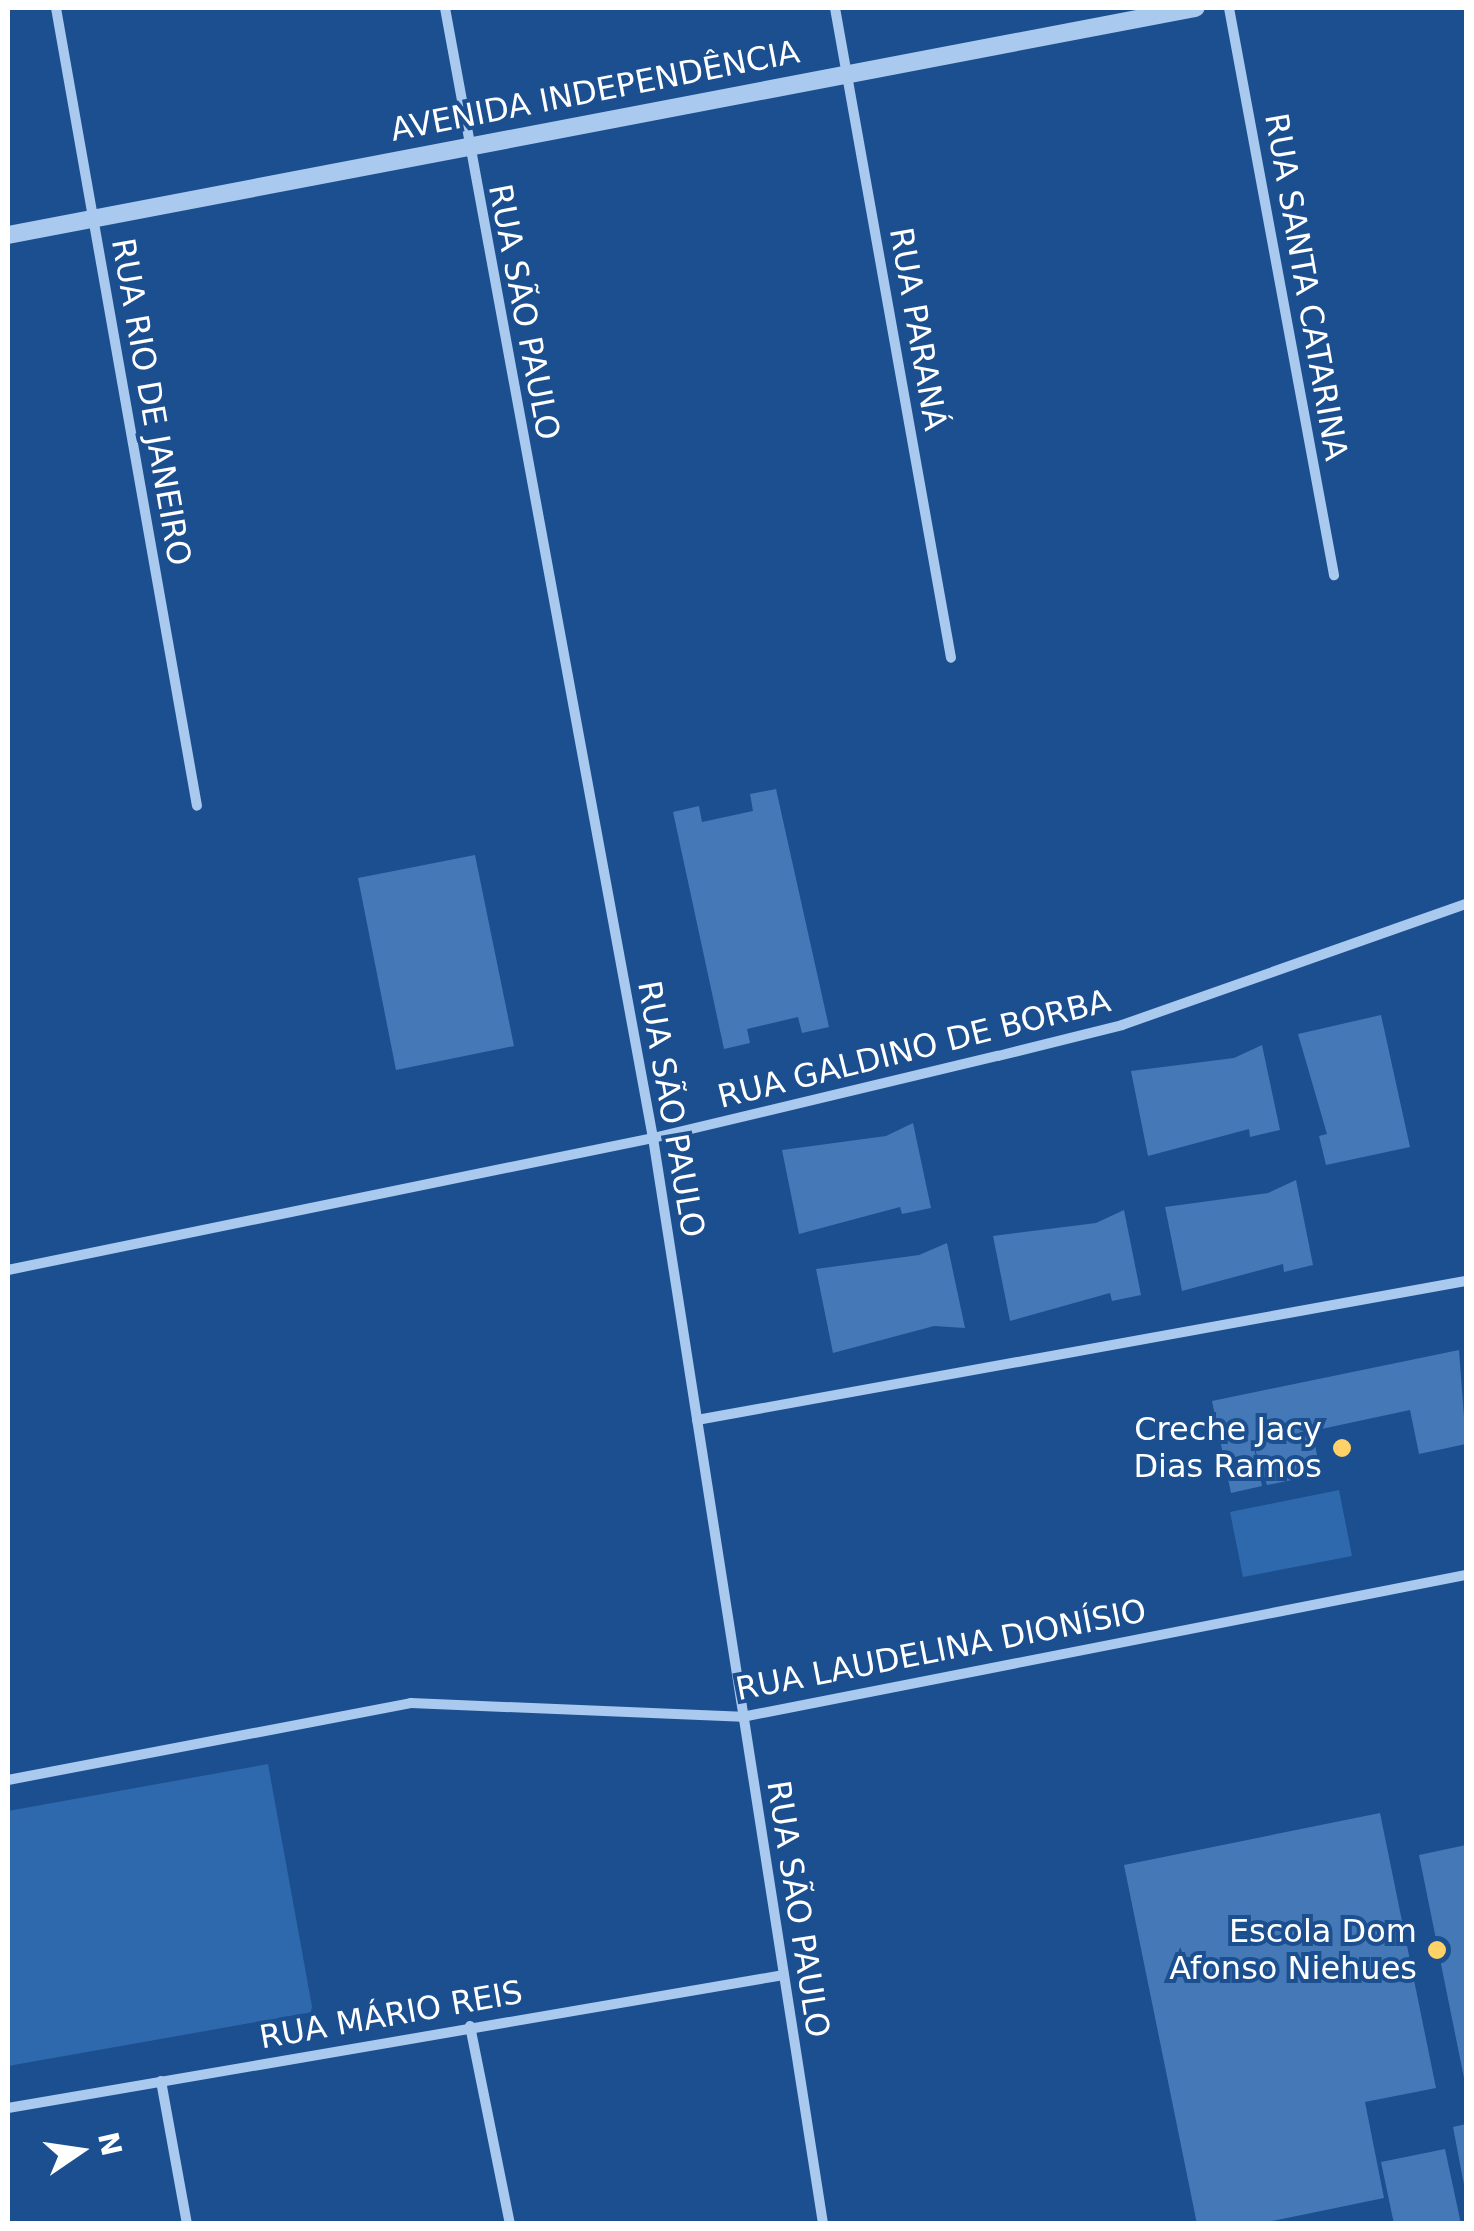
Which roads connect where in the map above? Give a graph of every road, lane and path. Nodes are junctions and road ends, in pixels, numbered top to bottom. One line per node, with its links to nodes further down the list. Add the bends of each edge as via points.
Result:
1 (56, 8): 8 (street, RUA RIO DE JANEIRO)
2 (445, 8): 7 (street, RUA SÃO PAULO)
3 (835, 8): 6 (street, RUA PARANÁ)
4 (1195, 8): 6 (street, AVENIDA INDEPENDÊNCIA)
5 (1229, 8): 10 (street, RUA SANTA CATARINA)
6 (847, 72): 7 (street, AVENIDA INDEPENDÊNCIA); 11 (street, RUA PARANÁ)
7 (468, 147): 8 (street, AVENIDA INDEPENDÊNCIA); 14 (street, RUA SÃO PAULO)
8 (93, 218): 9 (street, AVENIDA INDEPENDÊNCIA); 12 (street, RUA RIO DE JANEIRO)
9 (8, 235)
10 (1334, 575)
11 (952, 658)
12 (196, 806)
13 (1466, 904): 14 (street, RUA GALDINO DE BORBA, via 1122,1025)
14 (653, 1138): 15 (street, RUA GALDINO DE BORBA); 17 (street, RUA SÃO PAULO)
15 (8, 1270)
16 (1466, 1281): 17 (street)
17 (697, 1420): 19 (street, RUA SÃO PAULO)
18 (1466, 1575): 19 (street, RUA LAUDELINA DIONÍSIO)
19 (742, 1717): 20 (street, RUA LAUDELINA DIONÍSIO, via 411,1703); 21 (street, RUA SÃO PAULO)
20 (8, 1780)
21 (784, 1975): 22 (street, RUA MÁRIO REIS); 27 (street, RUA SÃO PAULO)
22 (470, 2026): 23 (street, RUA MÁRIO REIS); 26 (street)
23 (162, 2081): 24 (street, RUA MÁRIO REIS); 25 (street)
24 (8, 2108)
25 (187, 2224)
26 (510, 2224)
27 (823, 2224)

